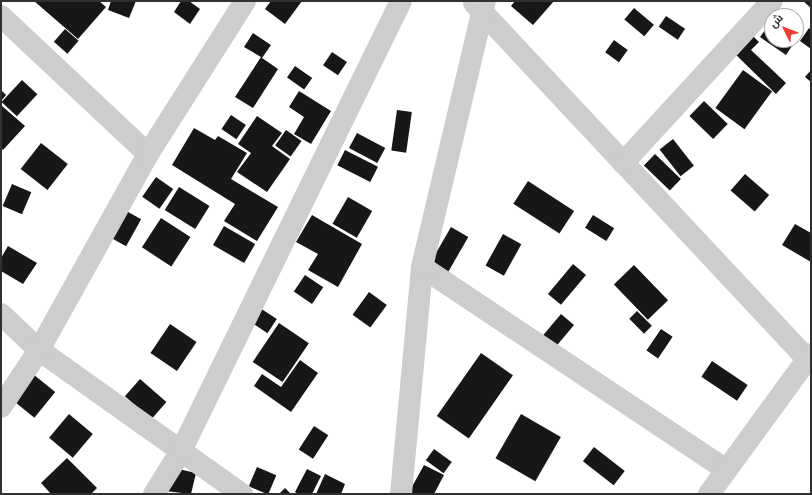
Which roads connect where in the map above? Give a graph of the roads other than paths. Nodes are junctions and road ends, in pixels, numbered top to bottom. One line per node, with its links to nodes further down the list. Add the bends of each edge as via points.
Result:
1 (245, 1): 6 (street)
2 (401, 1): 13 (street)
3 (772, 1): 7 (street)
4 (480, 4): 7 (street); 8 (street)
5 (1, 16): 6 (street)
6 (148, 154): 10 (street)
7 (623, 163): 11 (street)
8 (422, 267): 14 (street); 17 (street)
9 (1, 314): 10 (street)
10 (39, 350): 12 (street); 13 (street)
11 (810, 359): 14 (street)
12 (1, 407)
13 (181, 451): 15 (street); 16 (street)
14 (725, 469): 18 (street)
15 (154, 494)
16 (242, 494)
17 (400, 494)
18 (709, 494)

